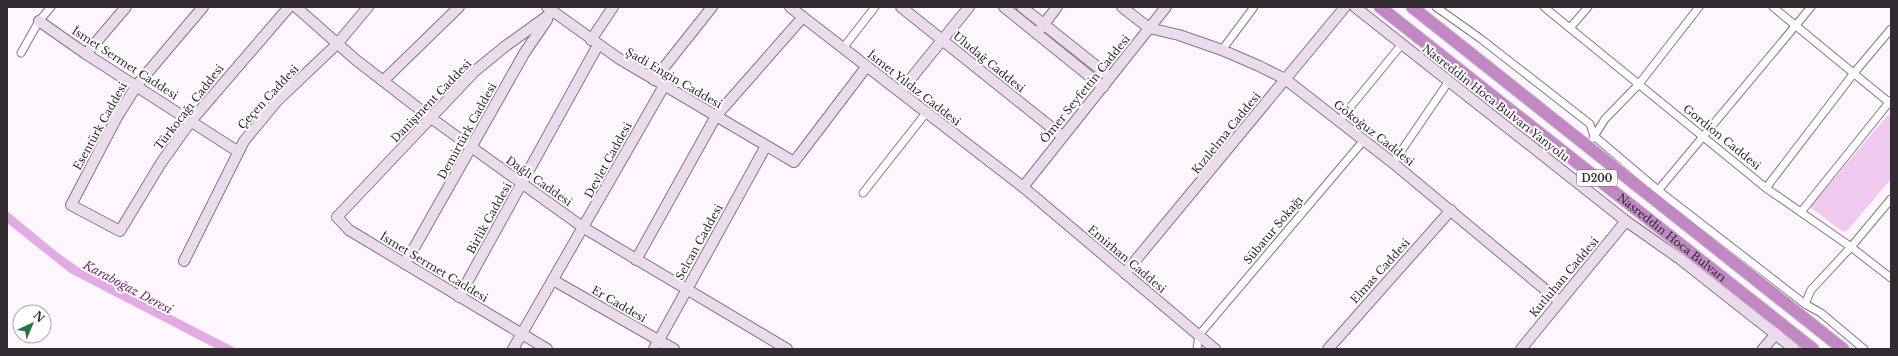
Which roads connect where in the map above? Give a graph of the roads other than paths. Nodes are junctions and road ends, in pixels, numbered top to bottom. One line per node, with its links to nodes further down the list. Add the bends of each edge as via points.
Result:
1 (51, 7): 32 (street)
2 (126, 7): 46 (street)
3 (203, 7): 55 (street, Esentürk Caddesi)
4 (289, 7): 64 (street, Türkocağı Caddesi)
5 (296, 7): 41 (street, Dağlı Caddesi)
6 (368, 7): 41 (street, Çeçen Caddesi)
7 (459, 7): 52 (street)
8 (613, 7): 40 (street, Birlik Caddesi)
9 (712, 7): 51 (street)
10 (790, 7): 31 (street, İsmet Yıldız Caddesi)
11 (875, 7): 43 (street)
12 (901, 7): 39 (street, Uludağ Caddesi)
13 (969, 7): 39 (street)
14 (1004, 7): 38 (street)
15 (1022, 7): 33 (street)
16 (1057, 7): 33 (street)
17 (1122, 7): 35 (street)
18 (1166, 7): 35 (street, Ömer Seyfettin Caddesi)
19 (1254, 7): 44 (street)
20 (1345, 7): 50 (street, Kızılelma Caddesi)
21 (1355, 7): 42 (street, Nasreddin Hoca Bulvarı Yanyolu)
22 (1380, 7): 96 (highway, Nasreddin Hoca Bulvarı / D200)
23 (1412, 7): 68 (highway, Nasreddin Hoca Bulvarı / D200)
24 (1436, 7): 68 (street, via 1590,124)
25 (1544, 7): 36 (street, Gordion Caddesi)
26 (1588, 7): 36 (street)
27 (1699, 7): 54 (street)
28 (1773, 7): 34 (street)
29 (1811, 7): 34 (street)
30 (550, 10): 40 (street, Şadi Engin Caddesi); 62 (street, Danişment Caddesi, via 475,71); 70 (street, Demirtürk Caddesi)
31 (803, 18): 43 (street, İsmet Yıldız Caddesi); 61 (street)
32 (39, 21): 45 (street); 46 (street, İsmet Sermet Caddesi)
33 (1044, 24): 38 (street); 49 (street)
34 (1796, 26): 48 (street); 66 (street)
35 (1150, 28): 44 (street, Gökoğuz Caddesi); 49 (street, Ömer Seyfettin Caddesi)
36 (1570, 28): 54 (street, Gordion Caddesi)
37 (1891, 29): 48 (street)
38 (1037, 33): 57 (street)
39 (943, 40): 58 (street); 65 (street, Uludağ Caddesi)
40 (595, 43): 51 (street, Şadi Engin Caddesi); 73 (street, Birlik Caddesi)
41 (337, 44): 52 (street, Dağlı Caddesi); 71 (street, Çeçen Caddesi, via 277,102)
42 (1402, 44): 53 (street, Nasreddin Hoca Bulvarı Yanyolu); 63 (street)
43 (843, 48): 47 (street, İsmet Yıldız Caddesi)
44 (1222, 50): 50 (street, Gökoğuz Caddesi)
45 (21, 53)
46 (86, 54): 55 (street, İsmet Sermet Caddesi)
47 (867, 66): 58 (street, İsmet Yıldız Caddesi); 69 (street, Şadi Engin Caddesi, via 794,162)
48 (1854, 74): 59 (street); 75 (street)
49 (1110, 77): 57 (street, Ömer Seyfettin Caddesi)
50 (1285, 79): 63 (street, Gökoğuz Caddesi); 89 (street, Kızılelma Caddesi)
51 (654, 80): 56 (street, Şadi Engin Caddesi)
52 (383, 81): 62 (street, Dağlı Caddesi)
53 (1449, 81): 72 (street); 82 (street, Nasreddin Hoca Bulvarı Yanyolu)
54 (1639, 84): 66 (street, Gordion Caddesi); 68 (street, via 1605,119)
55 (137, 85): 64 (street, İsmet Sermet Caddesi); 84 (street, Esentürk Caddesi, via 117,117 71,205)
56 (664, 86): 61 (street, Şadi Engin Caddesi); 83 (street, Devlet Caddesi)
57 (1103, 87): 65 (street, Ömer Seyfettin Caddesi)
58 (900, 92): 60 (street, İsmet Yıldız Caddesi)
59 (1890, 102): 80 (street)
60 (926, 113): 74 (street, İsmet Yıldız Caddesi); 76 (street)
61 (716, 116): 69 (street, Şadi Engin Caddesi); 86 (street)
62 (431, 118): 70 (street, Dağlı Caddesi); 81 (street, Danişment Caddesi)
63 (1339, 120): 67 (street, Gökoğuz Caddesi)
64 (191, 121): 71 (street, İsmet Sermet Caddesi); 84 (street, Türkocağı Caddesi, via 164,158)
65 (1062, 136): 74 (street, Ömer Seyfettin Caddesi)
66 (1704, 136): 75 (street, Gordion Caddesi); 77 (street)
67 (1364, 140): 72 (street, Gökoğuz Caddesi); 99 (street, Sübatur Sokağı)
68 (1590, 141): 77 (highway, Nasreddin Hoca Bulvarı / D200)
69 (766, 146): 92 (street, Selcan Caddesi)
70 (472, 148): 73 (street, Dağlı Caddesi); 88 (street, Demirtürk Caddesi)
71 (237, 152): 87 (street, Çeçen Caddesi)
72 (1393, 162): 79 (street, Gökoğuz Caddesi)
73 (522, 184): 83 (street, Dağlı Caddesi); 93 (street, Birlik Caddesi)
74 (1023, 187): 89 (street, Emirhan Caddesi)
75 (1766, 188): 80 (street, Gordion Caddesi)
76 (863, 193)
77 (1656, 194): 95 (street); 112 (highway, Nasreddin Hoca Bulvarı / D200)
78 (1891, 199): 85 (street)
79 (1451, 210): 94 (street, Gökoğuz Caddesi); 107 (street, Elmas Caddesi)
80 (1801, 212): 85 (street, Gordion Caddesi)
81 (337, 217): 88 (street, İsmet Sermet Caddesi, via 349,230)
82 (1626, 221): 94 (street, Kutluhan Caddesi); 97 (street, Nasreddin Hoca Bulvarı Yanyolu, via 1680,259)
83 (584, 228): 86 (street, Dağlı Caddesi); 91 (street, Devlet Caddesi)
84 (120, 231)
85 (1851, 247): 90 (street, Gordion Caddesi); 95 (street, via 1811,290)
86 (636, 260): 92 (street, Dağlı Caddesi)
87 (184, 261)
88 (405, 264): 93 (street, İsmet Sermet Caddesi)
89 (1125, 273): 99 (street, Emirhan Caddesi)
90 (1891, 278)
91 (553, 280): 98 (street, Devlet Caddesi); 100 (street, Er Caddesi)
92 (686, 290): 100 (street, Selcan Caddesi); 104 (street, Dağlı Caddesi)
93 (459, 297): 98 (street, İsmet Sermet Caddesi)
94 (1559, 301): 108 (street, Kutluhan Caddesi)
95 (1805, 304): 113 (street, via 1821,313)
96 (1784, 325): 97 (street); 111 (highway, Nasreddin Hoca Bulvarı / D200)
97 (1776, 334): 109 (street); 110 (street, Nasreddin Hoca Bulvarı Yanyolu)
98 (521, 335): 101 (street, Devlet Caddesi); 102 (street, İsmet Sermet Caddesi)
99 (1199, 335): 105 (street); 106 (street, Emirhan Caddesi)
100 (656, 345): 103 (street, Er Caddesi)
101 (513, 349)
102 (547, 349)
103 (674, 349)
104 (786, 349)
105 (1197, 349)
106 (1215, 349)
107 (1328, 349)
108 (1521, 349)
109 (1763, 349)
110 (1794, 349)
111 (1813, 349)
112 (1843, 349)
113 (1864, 349)

